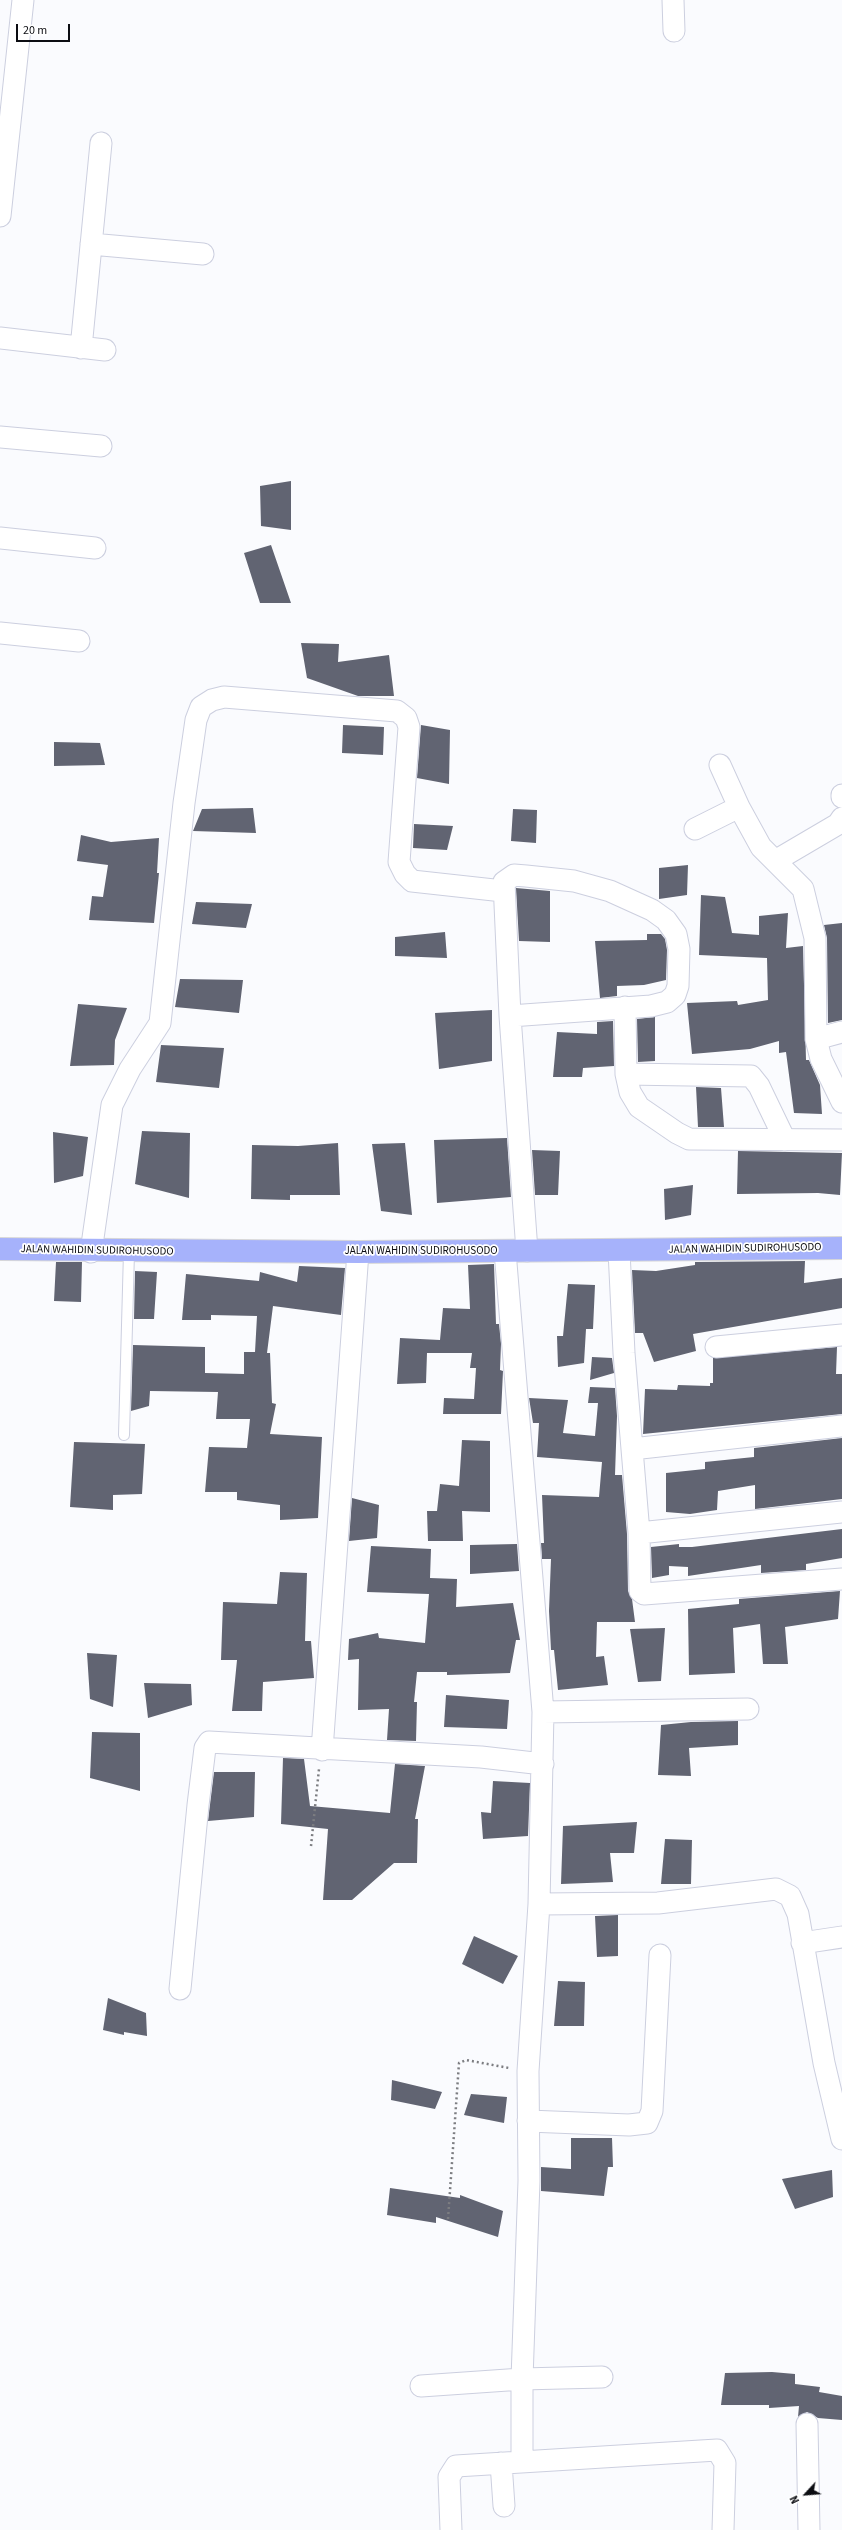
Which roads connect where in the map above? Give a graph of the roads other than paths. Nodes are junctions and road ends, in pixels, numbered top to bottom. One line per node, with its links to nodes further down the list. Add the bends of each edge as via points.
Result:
1 (23, 0): 5 (street)
2 (673, 0): 3 (street)
3 (674, 31)
4 (101, 143): 6 (street)
5 (0, 216)
6 (91, 244): 7 (street); 9 (street)
7 (203, 254)
8 (0, 338): 9 (street)
9 (81, 348): 10 (street)
10 (106, 350)
11 (0, 437): 12 (street)
12 (101, 446)
13 (0, 538): 14 (street)
14 (95, 548)
15 (0, 633): 16 (street)
16 (79, 641)
17 (720, 765): 18 (street)
18 (739, 807): 20 (street); 21 (street, via 761,846)
19 (842, 818): 21 (street, via 838,824)
20 (695, 829)
21 (775, 861): 26 (street, via 790,873 803,889 810,909 815,938)
22 (503, 891): 23 (street, via 504,882 514,876 574,881 633,900 666,920 676,934 679,949 678,986 675,995 667,1002); 24 (street); 35 (street, via 412,880 405,874 399,862 410,727 406,718 396,711 224,697 212,700 201,707 196,720 184,803 160,1023 130,1069 112,1105)
23 (625, 1007): 24 (street); 27 (street)
24 (510, 1016): 33 (street)
25 (842, 1032): 26 (street)
26 (816, 1039): 28 (street, via 821,1059)
27 (626, 1074): 29 (street, via 630,1092 639,1106 683,1137); 29 (street, via 751,1076 759,1086)
28 (842, 1102)
29 (785, 1140): 30 (street)
30 (842, 1140)
31 (842, 1248): 34 (highway, JALAN WAHIDIN SUDIROHUSODO)
32 (0, 1249): 35 (highway, JALAN WAHIDIN SUDIROHUSODO)
33 (527, 1251): 34 (highway, JALAN WAHIDIN SUDIROHUSODO); 38 (highway, JALAN WAHIDIN SUDIROHUSODO)
34 (619, 1251): 43 (street)
35 (91, 1252): 36 (highway, JALAN WAHIDIN SUDIROHUSODO)
36 (129, 1252): 37 (highway, JALAN WAHIDIN SUDIROHUSODO); 42 (lane)
37 (358, 1252): 38 (highway, JALAN WAHIDIN SUDIROHUSODO); 49 (street)
38 (505, 1252): 48 (street)
39 (842, 1336): 40 (street)
40 (716, 1348)
41 (842, 1426): 43 (street)
42 (124, 1435)
43 (632, 1449): 45 (street)
44 (842, 1512): 45 (street)
45 (639, 1533): 46 (street, via 640,1591 644,1594)
46 (842, 1579)
47 (748, 1709): 48 (street)
48 (543, 1712): 50 (street)
49 (322, 1750): 50 (street, via 481,1757); 55 (street, via 212,1741 206,1746)
50 (542, 1764): 51 (street)
51 (539, 1904): 53 (street, via 658,1903 776,1889 790,1896 796,1905); 56 (street, via 528,2071)
52 (842, 1937): 53 (street)
53 (802, 1943): 57 (street, via 824,2063)
54 (660, 1955): 56 (street, via 652,2111 647,2123 629,2125)
55 (180, 1989)
56 (528, 2122): 59 (street, via 529,2181)
57 (842, 2139)
58 (602, 2377): 59 (street)
59 (522, 2379): 60 (street); 62 (street)
60 (421, 2386)
61 (807, 2424): 67 (street)
62 (522, 2461): 63 (street); 66 (street, via 717,2450 725,2463)
63 (500, 2463): 64 (street); 65 (street, via 456,2466 449,2477)
64 (504, 2506)
65 (451, 2530)
66 (723, 2530)
67 (809, 2530)

